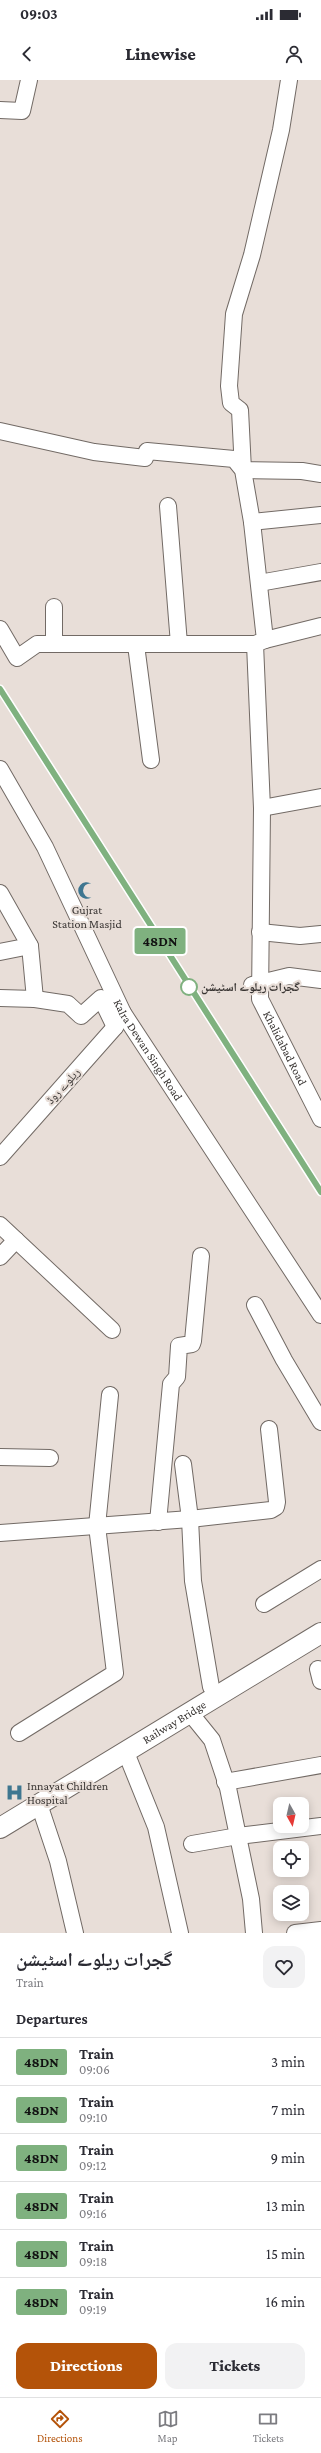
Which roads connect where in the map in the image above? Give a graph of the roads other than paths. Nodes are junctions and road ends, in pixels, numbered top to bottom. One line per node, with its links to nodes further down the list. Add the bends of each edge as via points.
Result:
1 (29, 80): 3 (street, via 22,111)
2 (289, 80): 5 (street, via 252,255 234,314 229,386 231,403 240,410)
3 (0, 110)
4 (0, 431): 5 (street, via 94,452 145,458 147,451 234,459)
5 (243, 470): 6 (street, via 302,471); 9 (street)
6 (321, 474)
7 (168, 506): 17 (street)
8 (321, 515): 9 (street)
9 (252, 522): 11 (street)
10 (321, 572): 11 (street)
11 (259, 583): 15 (street)
12 (54, 607): 16 (street)
13 (321, 626): 15 (street)
14 (0, 629): 16 (street, via 17,658 37,644)
15 (260, 642): 17 (street); 22 (street)
16 (54, 644): 18 (street)
17 (179, 644): 18 (street)
18 (136, 645): 19 (street)
19 (151, 760)
20 (0, 769): 32 (street, Kalra Dewan Singh Road, via 45,848)
21 (321, 797): 22 (street)
22 (262, 808): 24 (street)
23 (0, 893): 26 (street)
24 (260, 932): 25 (street, via 300,936); 29 (street)
25 (321, 934)
26 (30, 946): 27 (street); 31 (street)
27 (0, 952)
28 (321, 980): 29 (street, via 289,976)
29 (257, 989): 34 (street, Khalidabad Road)
30 (0, 998): 31 (street)
31 (35, 999): 33 (street, via 68,1004 81,1016 101,998)
32 (123, 1013): 33 (street, ریلوے روڈ); 41 (street, Kalra Dewan Singh Road)
33 (116, 1027): 35 (street, ریلوے روڈ)
34 (321, 1119)
35 (0, 1157)
36 (0, 1225): 37 (street)
37 (16, 1240): 39 (street); 42 (street)
38 (201, 1256): 50 (street, via 192,1344 179,1346 177,1378 171,1384)
39 (0, 1258)
40 (256, 1305): 44 (street, via 284,1360)
41 (321, 1315)
42 (112, 1330)
43 (110, 1395): 51 (street)
44 (321, 1422)
45 (269, 1429): 49 (street, via 276,1507 271,1510)
46 (0, 1457): 47 (street)
47 (50, 1458)
48 (183, 1464): 49 (street)
49 (190, 1519): 50 (street); 58 (street, via 193,1581)
50 (158, 1522): 51 (street)
51 (97, 1526): 52 (street); 60 (street, via 114,1673)
52 (0, 1533)
53 (321, 1569): 54 (street)
54 (264, 1604)
55 (321, 1620): 58 (main road)
56 (321, 1633): 64 (main road, Railway Bridge)
57 (321, 1645): 59 (main road)
58 (211, 1687): 64 (main road, via 49,1788 36,1799)
59 (195, 1719): 61 (main road); 63 (street, via 212,1740)
60 (19, 1734)
61 (129, 1760): 64 (main road); 71 (street, via 156,1827)
62 (321, 1765): 63 (street)
63 (225, 1782): 67 (street)
64 (35, 1810): 66 (main road); 70 (street, via 58,1861)
65 (321, 1826): 67 (street)
66 (0, 1828)
67 (238, 1836): 68 (street); 72 (street, via 251,1899)
68 (192, 1844)
69 (321, 1930): 73 (street)
70 (74, 1933)
71 (180, 1933)
72 (254, 1933)
73 (294, 1933)

